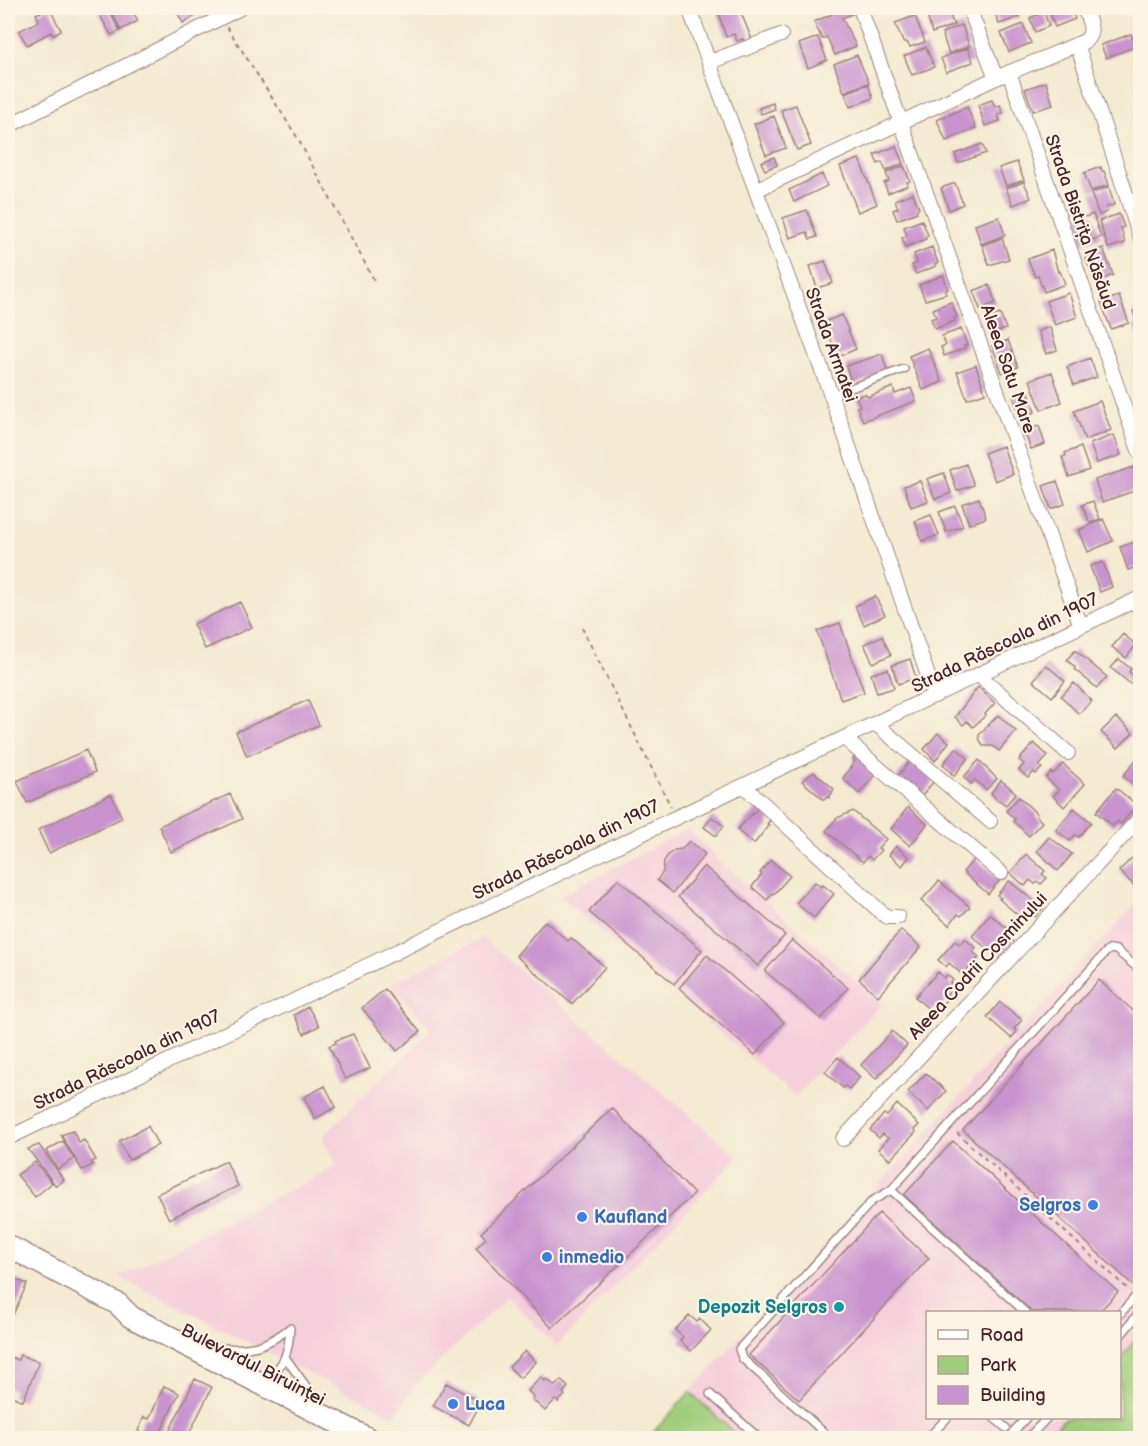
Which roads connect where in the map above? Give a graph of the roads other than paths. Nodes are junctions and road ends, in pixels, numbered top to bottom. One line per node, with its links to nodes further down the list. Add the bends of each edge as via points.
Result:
1 (240, 8): 11 (street)
2 (689, 8): 8 (street, Strada Armatei)
3 (861, 8): 10 (street, Aleea Satu Mare)
4 (969, 8): 9 (street, Strada Bistrița Năsăud)
5 (1084, 8): 7 (street, via 1090,35)
6 (781, 35): 8 (street)
7 (1077, 44): 9 (street); 13 (street)
8 (710, 62): 12 (street, Strada Armatei)
9 (1003, 75): 10 (street); 16 (street, Strada Bistrița Năsăud)
10 (902, 123): 12 (street); 18 (street, Aleea Satu Mare)
11 (8, 126)
12 (756, 190): 15 (street, Strada Armatei)
13 (1140, 237)
14 (904, 369): 15 (lane)
15 (831, 394): 20 (street, Strada Armatei)
16 (1140, 453)
17 (1138, 603): 18 (street, Strada Răscoala din 1907)
18 (1081, 626): 19 (street, Strada Răscoala din 1907)
19 (979, 675): 20 (street, Strada Răscoala din 1907); 23 (street)
20 (935, 696): 21 (street, Strada Răscoala din 1907)
21 (876, 724): 22 (street, Strada Răscoala din 1907); 26 (street)
22 (847, 738): 24 (street, Strada Răscoala din 1907); 27 (street)
23 (1068, 753)
24 (744, 786): 28 (street, via 883,914); 30 (street, Strada Răscoala din 1907)
25 (1140, 818): 31 (street, Aleea Codrii Cosminului)
26 (990, 821)
27 (1001, 873)
28 (898, 917)
29 (1140, 970): 32 (lane, via 1116,950 1106,952)
30 (8, 1138)
31 (843, 1138)
32 (891, 1190): 36 (lane); 54 (lane, via 872,1201 739,1349 742,1358)
33 (8, 1246): 35 (main road, Bulevardul Biruinței)
34 (1135, 1296): 37 (lane)
35 (118, 1304): 40 (main road, Bulevardul Biruinței, via 136,1305); 42 (main road, Bulevardul Biruinței, via 131,1317)
36 (1024, 1311)
37 (1121, 1312)
38 (1140, 1312): 39 (lane)
39 (1121, 1334)
40 (221, 1348): 41 (lane, via 261,1346 290,1328); 43 (main road, Bulevardul Biruinței)
41 (285, 1357): 43 (lane); 45 (lane)
42 (237, 1371): 43 (lane, via 254,1376); 51 (main road, Bulevardul Biruinței)
43 (271, 1374): 45 (main road, Bulevardul Biruinței)
44 (710, 1394): 53 (lane)
45 (313, 1396): 52 (main road, Bulevardul Biruinței, via 373,1428)
46 (946, 1419): 55 (lane)
47 (995, 1419): 50 (lane)
48 (1025, 1419): 56 (lane, via 1013,1432)
49 (1046, 1419): 57 (lane)
50 (1006, 1428)
51 (367, 1438)
52 (382, 1438)
53 (759, 1438)
54 (830, 1438)
55 (928, 1438)
56 (1013, 1438)
57 (1028, 1438)

